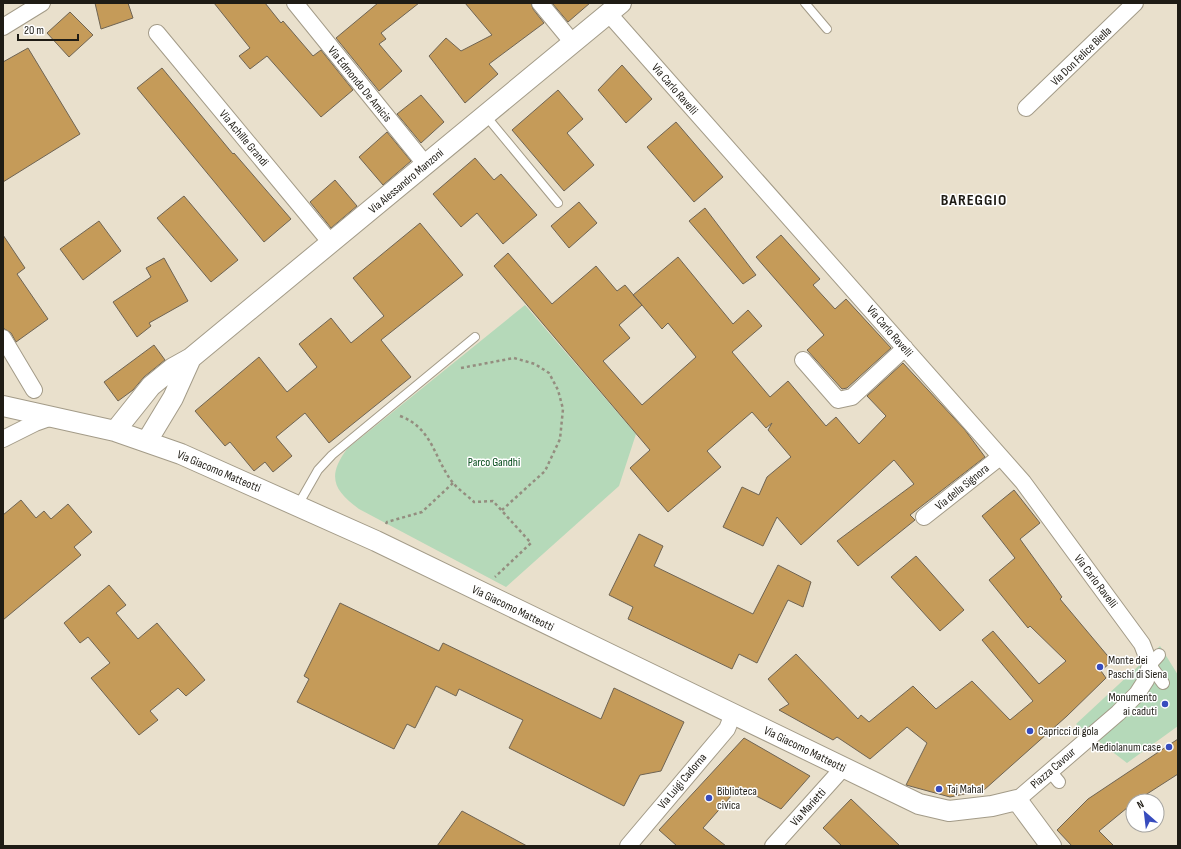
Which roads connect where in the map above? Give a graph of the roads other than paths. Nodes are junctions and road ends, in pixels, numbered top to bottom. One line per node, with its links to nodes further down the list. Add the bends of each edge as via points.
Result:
1 (42, 3): 7 (street)
2 (295, 3): 13 (street, Via Edmondo De Amicis)
3 (540, 3): 10 (street)
4 (805, 3): 8 (lane)
5 (1135, 3): 11 (street, Via Don Felice Biella)
6 (615, 8): 10 (street, Via Alessandro Manzoni); 18 (street, Via Carlo Ravelli)
7 (3, 28)
8 (827, 29)
9 (156, 33): 15 (street, Via Achille Grandi)
10 (573, 43): 12 (street, Via Alessandro Manzoni)
11 (1026, 108)
12 (486, 115): 13 (street, Via Alessandro Manzoni); 14 (lane)
13 (426, 165): 15 (street, Via Alessandro Manzoni)
14 (558, 203)
15 (331, 243): 19 (street, Via Alessandro Manzoni)
16 (475, 337): 28 (lane, via 327,460 318,470)
17 (3, 338): 21 (street)
18 (905, 348): 20 (street, via 852,397 845,400 838,400); 27 (street, Via Carlo Ravelli)
19 (191, 358): 24 (street, Via Alessandro Manzoni, via 151,386); 26 (street, Via Alessandro Manzoni, via 173,398)
20 (803, 360)
21 (34, 390)
22 (3, 406): 23 (street, Via Giacomo Matteotti)
23 (52, 417): 24 (street, Via Giacomo Matteotti); 25 (street, via 35,422)
24 (115, 431): 26 (street, Via Giacomo Matteotti)
25 (3, 439)
26 (147, 441): 28 (street, Via Giacomo Matteotti)
27 (1000, 456): 29 (street, Via della Signora); 30 (street, Via Carlo Ravelli, via 1023,482)
28 (298, 505): 32 (street, Via Giacomo Matteotti)
29 (924, 517)
30 (1155, 660): 31 (street); 34 (street, Piazza Cavour, via 1138,694 1055,776)
31 (1162, 683)
32 (732, 714): 33 (street, Via Giacomo Matteotti); 36 (street, Via Luigi Cadorna, via 727,729)
33 (843, 768): 34 (street, Via Giacomo Matteotti, via 919,804 949,811); 37 (street, Via Marietti)
34 (1017, 800): 35 (street)
35 (1051, 838)
36 (628, 846)
37 (773, 846)

